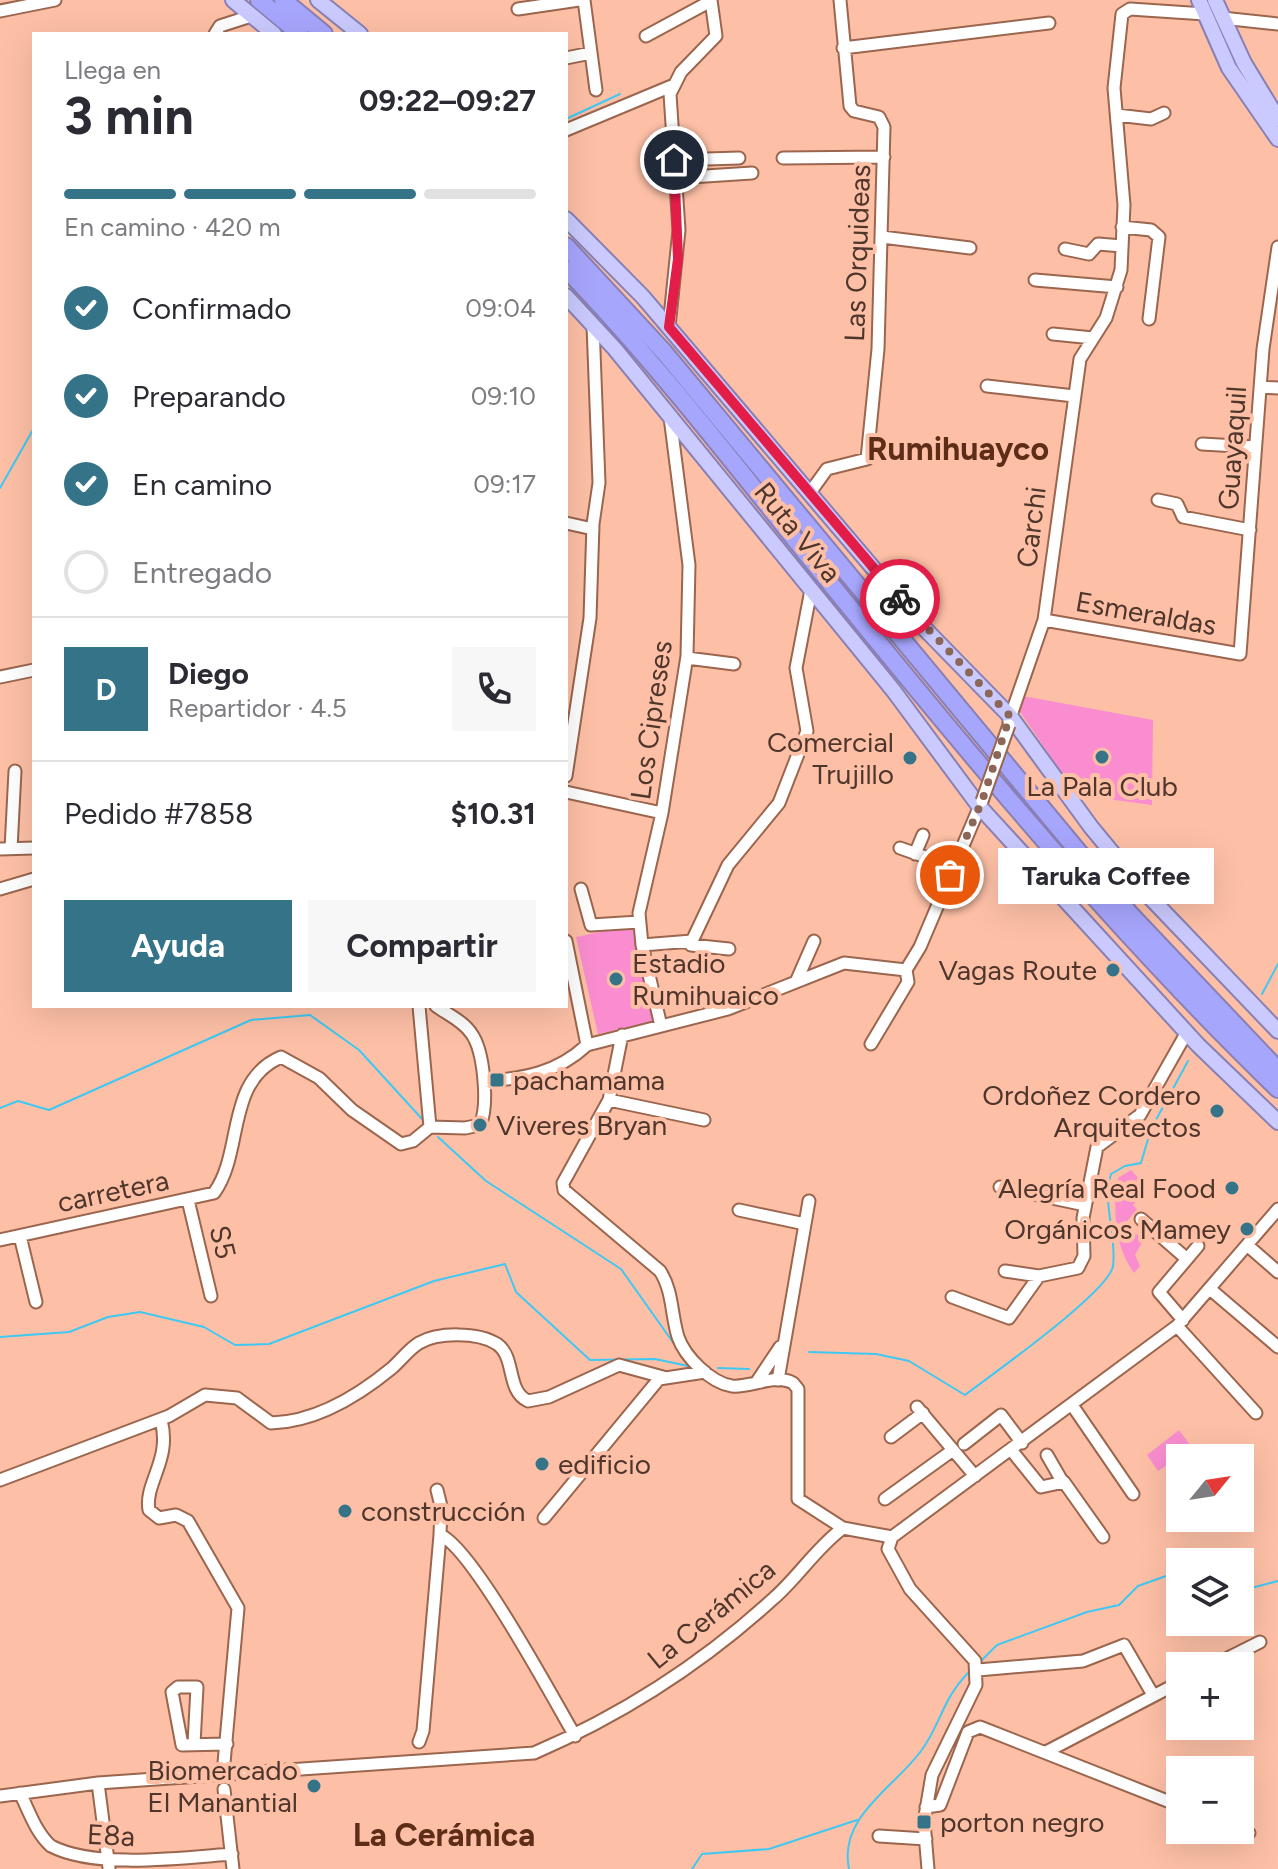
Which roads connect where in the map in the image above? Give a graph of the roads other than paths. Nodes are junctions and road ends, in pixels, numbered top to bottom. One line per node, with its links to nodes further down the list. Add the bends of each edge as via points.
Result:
1 (55, 0): 12 (street)
2 (233, 0): 13 (main road)
3 (259, 0): 19 (highway)
4 (283, 0): 20 (highway)
5 (318, 0): 21 (main road)
6 (582, 0): 11 (street); 24 (street)
7 (840, 0): 23 (street, Las Orquideas)
8 (1215, 0): 14 (main road)
9 (711, 1): 22 (street); 26 (street, via 716,36)
10 (1202, 7): 29 (street, Carchi, via 1125,11 1114,88); 32 (main road, via 1229,68)
11 (518, 9)
12 (0, 11)
13 (251, 16): 17 (street); 18 (main road)
14 (1222, 18): 16 (street); 30 (main road)
15 (1049, 23): 23 (street)
16 (1278, 24)
17 (216, 32)
18 (271, 32)
19 (298, 32)
20 (322, 32)
21 (358, 32)
22 (646, 36)
23 (843, 48): 33 (street, Las Orquideas, via 850,106 882,120)
24 (591, 53): 25 (street); 27 (street)
25 (568, 58)
26 (674, 85): 31 (street); 36 (street)
27 (596, 90)
28 (1164, 113): 29 (street, via 1151,119)
29 (1117, 115): 40 (street, Carchi)
30 (1278, 119)
31 (568, 129)
32 (1278, 139)
33 (884, 157): 35 (street); 41 (street, Las Orquideas)
34 (739, 158): 36 (street)
35 (783, 158)
36 (674, 160): 38 (street)
37 (752, 173): 38 (street)
38 (675, 178): 53 (street, via 678,259)
39 (568, 221): 53 (main road, Ruta Viva)
40 (1122, 227): 42 (street, Carchi); 51 (street, via 1151,230 1159,237)
41 (882, 237): 45 (street); 63 (street, Las Orquideas, via 868,454 863,461 827,469)
42 (1122, 246): 46 (street, via 1098,244 1089,254); 49 (street, Carchi)
43 (1278, 247): 57 (street, Guayaquil)
44 (568, 248): 108 (highway, Ruta Viva, via 664,352 1130,914)
45 (970, 248)
46 (1065, 249)
47 (568, 271): 110 (highway, Ruta Viva, via 652,363 963,746 1190,1004)
48 (1035, 280): 49 (street)
49 (1117, 287): 55 (street, Carchi)
50 (568, 298): 52 (main road, Ruta Viva)
51 (1149, 319)
52 (593, 325): 60 (main road, Ruta Viva); 66 (street, via 599,458)
53 (669, 327): 63 (main road, Ruta Viva)
54 (1053, 334): 55 (street)
55 (1093, 338): 59 (street, Carchi, via 1080,359)
56 (987, 386): 59 (street)
57 (1260, 387): 58 (street); 62 (street, Guayaquil)
58 (1278, 388)
59 (1074, 396): 69 (street, Carchi)
60 (670, 416): 68 (main road, Ruta Viva); 71 (street, Los Cipreses, via 689,565)
61 (1202, 444): 62 (street)
62 (1255, 447): 67 (street, Guayaquil)
63 (809, 494): 75 (main road, Ruta Viva)
64 (1158, 500): 67 (street, via 1177,504 1183,517)
65 (568, 523): 66 (street)
66 (593, 529): 76 (street, via 590,618)
67 (1250, 530): 70 (street, Guayaquil)
68 (811, 590): 79 (main road, Ruta Viva); 91 (street, via 796,668 807,731 779,803 728,865)
69 (1044, 620): 70 (street, Esmeraldas); 75 (street, Carchi)
70 (1240, 654)
71 (687, 658): 72 (street); 80 (street, Los Cipreses)
72 (734, 664)
73 (32, 670): 74 (street)
74 (0, 677)
75 (1010, 721): 79 (street, Carchi, bridge); 101 (main road, Ruta Viva, via 1143,890)
76 (568, 763)
77 (15, 771): 84 (street)
78 (568, 792): 80 (street)
79 (980, 804): 86 (street, Carchi); 102 (main road, Ruta Viva)
80 (662, 813): 90 (street, Los Cipreses)
81 (923, 835): 85 (street)
82 (32, 848): 84 (street)
83 (900, 848): 85 (street)
84 (5, 849)
85 (915, 854): 86 (street)
86 (954, 867): 95 (street, Carchi)
87 (32, 880): 88 (street)
88 (0, 889)
89 (581, 889): 90 (street, via 591,925)
90 (639, 922): 93 (street, Los Cipreses)
91 (691, 941): 93 (street); 94 (street)
92 (814, 941): 96 (street)
93 (642, 945): 100 (street, Los Cipreses)
94 (729, 949)
95 (906, 970): 96 (street, via 852,962); 104 (street, Carchi, via 908,982)
96 (796, 982): 100 (street, via 728,1009)
97 (569, 984): 105 (street)
98 (419, 1008): 114 (street)
99 (439, 1008): 109 (street, via 471,1033)
100 (661, 1026): 103 (street)
101 (1278, 1031)
102 (1187, 1032): 106 (main road, Ruta Viva); 107 (street)
103 (622, 1035): 105 (street); 111 (street)
104 (871, 1044)
105 (587, 1045): 109 (street, via 543,1073)
106 (1198, 1045): 107 (street); 113 (main road, Ruta Viva)
107 (1178, 1052): 118 (street, via 1140,1115 1097,1147)
108 (1278, 1070)
109 (484, 1081): 114 (street, via 480,1125)
110 (1278, 1089)
111 (609, 1100): 112 (street); 138 (street, via 563,1183 564,1190 660,1271 678,1337)
112 (704, 1120)
113 (1278, 1122)
114 (430, 1127): 116 (street, carretera, via 401,1144 352,1110 319,1078 281,1057 250,1083 214,1193)
115 (1000, 1187): 118 (street)
116 (188, 1200): 123 (street, carretera); 132 (street, S5)
117 (809, 1201): 122 (street)
118 (1085, 1205): 130 (street, via 1084,1256 1078,1268)
119 (1278, 1209): 125 (street)
120 (739, 1210): 122 (street)
121 (1141, 1219): 127 (street)
122 (805, 1224): 136 (street)
123 (20, 1236): 124 (street, carretera); 134 (street)
124 (0, 1240)
125 (1247, 1245): 129 (street); 131 (street)
126 (1198, 1246): 127 (street)
127 (1187, 1259): 135 (street, via 1159,1292)
128 (1005, 1271): 130 (street)
129 (1278, 1272)
130 (1039, 1276): 133 (street, via 1009,1318)
131 (1210, 1289): 135 (street); 137 (street)
132 (211, 1296)
133 (952, 1297)
134 (36, 1302)
135 (1180, 1323): 142 (street); 143 (street)
136 (786, 1336): 140 (street); 141 (street)
137 (1278, 1347)
138 (705, 1372): 139 (street); 141 (street, via 725,1385)
139 (663, 1377): 144 (street, via 619,1365 549,1397 528,1401 516,1390 498,1345 467,1336 436,1337 419,1343 359,1392 309,1417 271,1423 237,1398 216,1393 194,1399); 156 (street)
140 (778, 1380): 141 (street); 157 (street, via 787,1379 798,1389 798,1499)
141 (756, 1383)
142 (1072, 1405): 146 (street); 154 (street)
143 (1256, 1413)
144 (161, 1420): 151 (street); 169 (street, via 163,1458 148,1497 149,1510 159,1518 176,1515 188,1521 238,1608)
145 (891, 1437): 147 (street, via 920,1410)
146 (1022, 1443): 147 (street, via 1001,1415); 148 (street)
147 (958, 1447): 150 (street); 155 (street)
148 (1012, 1451): 150 (street); 152 (street, via 1041,1487)
149 (1047, 1455): 152 (street)
150 (975, 1476): 159 (street)
151 (0, 1480)
152 (1062, 1481): 160 (street)
153 (437, 1490): 158 (street)
154 (1133, 1494)
155 (885, 1499)
156 (544, 1518)
157 (843, 1528): 159 (street); 166 (street, La Cerámica, via 775,1598 701,1660)
158 (440, 1535): 166 (street, via 461,1551); 167 (street)
159 (892, 1537): 163 (street, via 888,1549 910,1589 969,1653)
160 (1103, 1537)
161 (1260, 1642): 162 (street)
162 (1240, 1652)
163 (978, 1670): 165 (street, via 1083,1661 1124,1645); 177 (street, via 976,1685 932,1775)
164 (1166, 1689): 165 (street)
165 (1153, 1695): 170 (street)
166 (575, 1736): 171 (street, La Cerámica, via 534,1753)
167 (419, 1742)
168 (194, 1744): 168 (street, via 197,1687 178,1687 172,1692 179,1740 182,1745); 169 (street)
169 (227, 1744): 171 (street)
170 (1046, 1752): 176 (street); 177 (street, via 984,1728 972,1729 940,1805)
171 (223, 1774): 172 (street, La Cerámica)
172 (98, 1783): 174 (street, La Cerámica); 182 (street)
173 (224, 1789): 180 (street)
174 (20, 1793): 175 (street, La Cerámica); 182 (street, E8a, via 50,1845 84,1862)
175 (0, 1796)
176 (1166, 1800)
177 (926, 1807): 179 (street)
178 (879, 1836): 179 (street)
179 (926, 1839): 184 (street)
180 (232, 1854): 181 (street, E8a); 183 (street)
181 (185, 1863): 182 (street, E8a)
182 (110, 1867)
183 (233, 1869)
184 (928, 1869)

